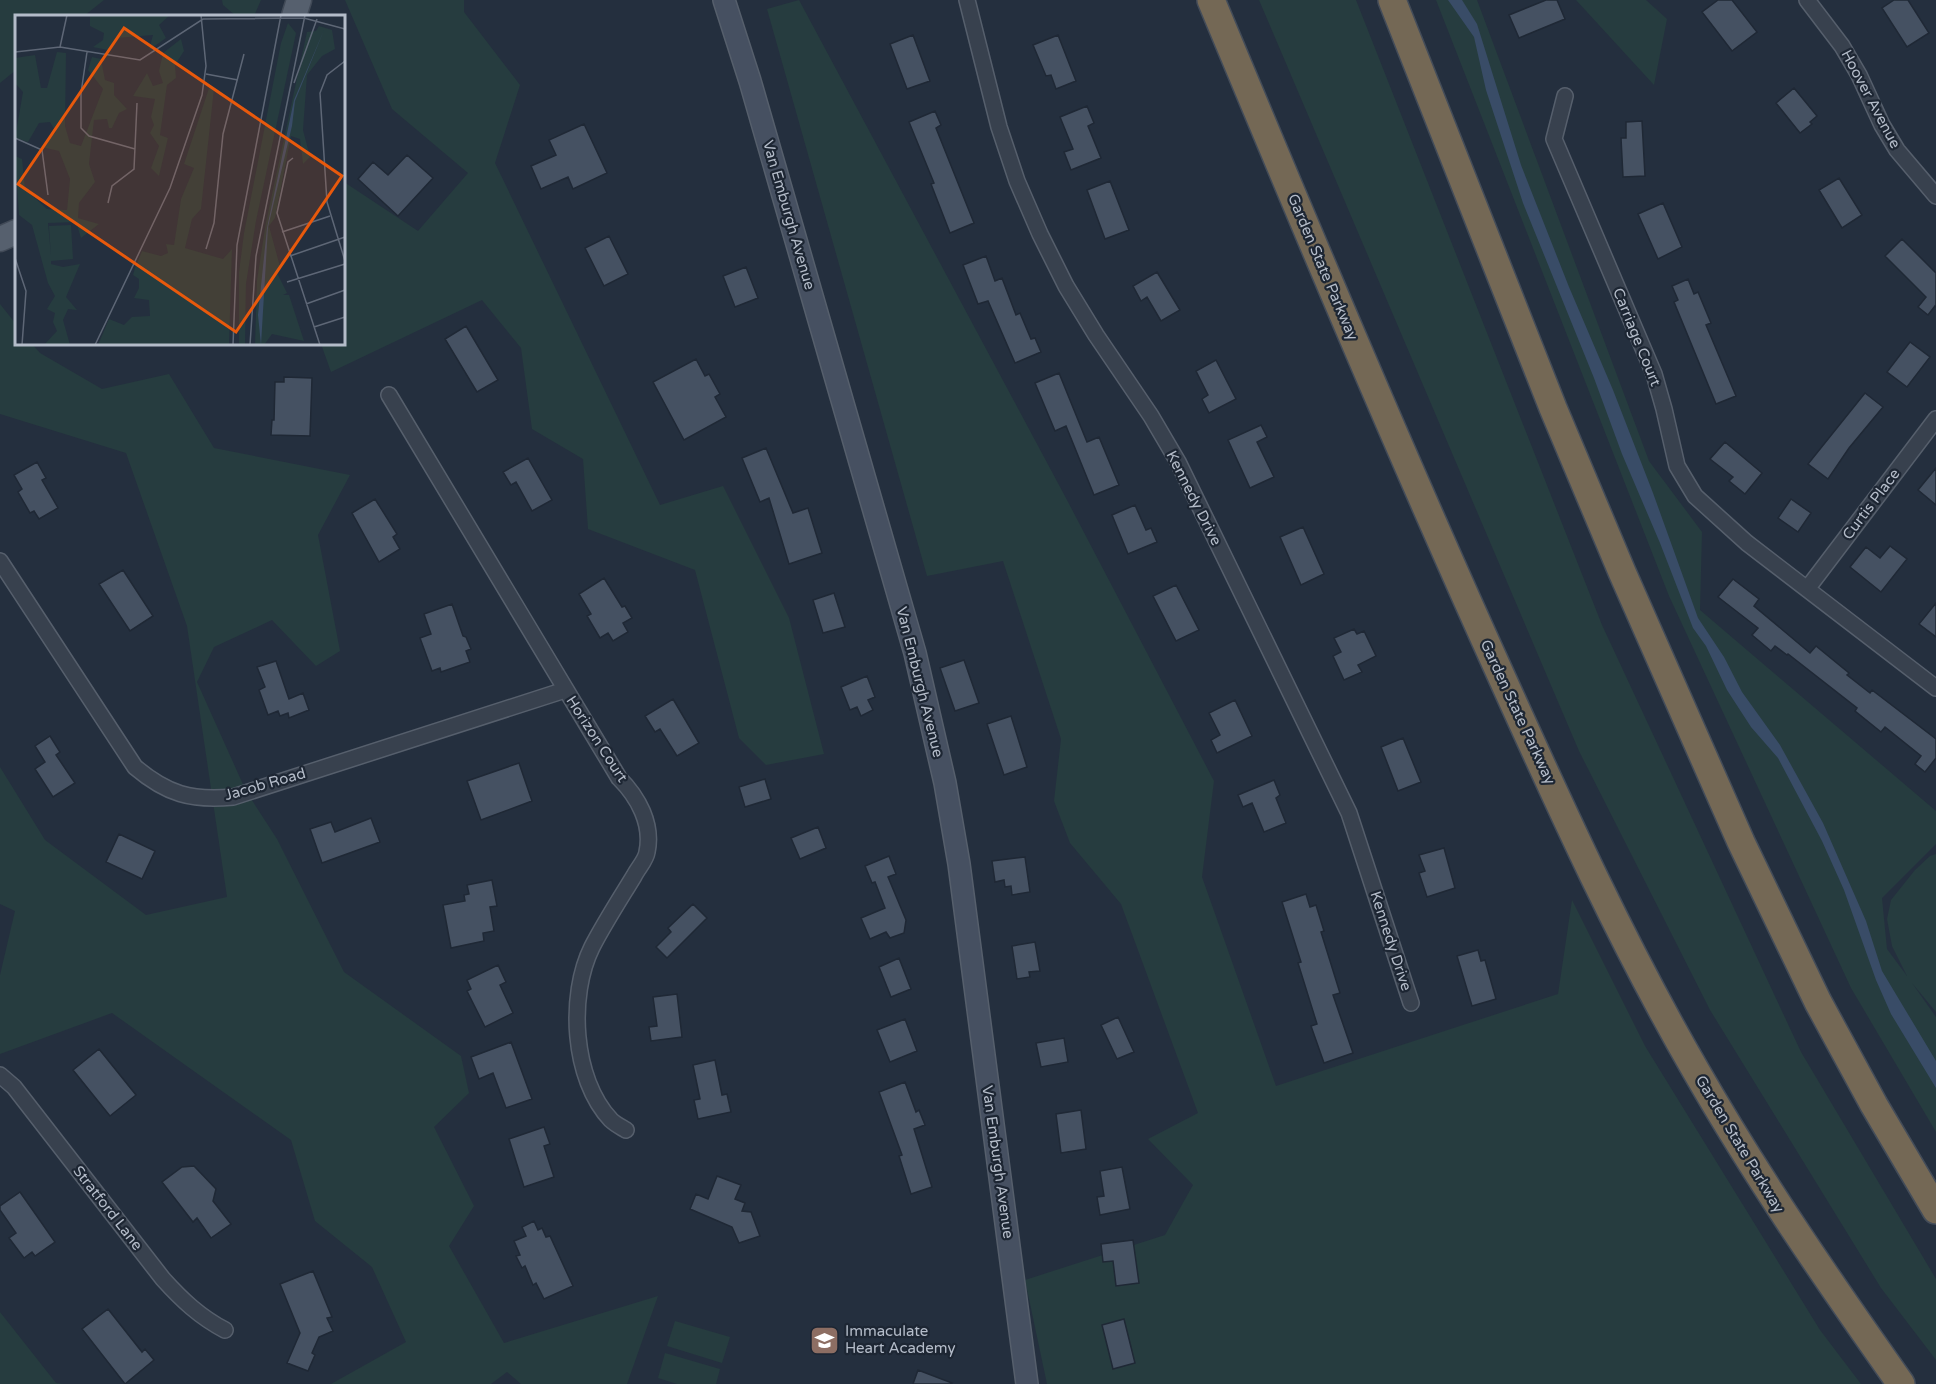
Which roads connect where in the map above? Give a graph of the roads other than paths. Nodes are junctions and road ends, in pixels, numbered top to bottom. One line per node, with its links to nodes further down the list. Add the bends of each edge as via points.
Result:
1 (299, 0): 7 (main road)
2 (724, 0): 23 (main road, Van Emburgh Avenue, via 915,653 932,725 960,864)
3 (967, 0): 18 (street, Kennedy Drive, via 999,127 1040,234 1066,286 1178,462 1349,813)
4 (1211, 0): 24 (highway, Garden State Parkway, via 1438,534 1636,963 1786,1218)
5 (1392, 0): 21 (highway, via 1552,408 1741,842 1846,1055)
6 (1807, 0): 9 (street, Hoover Avenue, via 1842,46 1897,150)
7 (294, 15)
8 (1565, 96): 15 (street, Carriage Court, via 1554,139 1654,374 1677,466 1695,496)
9 (1936, 196)
10 (15, 232): 11 (main road)
11 (0, 239)
12 (389, 394): 17 (street, Horizon Court)
13 (1936, 419): 15 (street, Curtis Place)
14 (0, 561): 17 (street, Jacob Road, via 135,767 168,790 187,796 232,797)
15 (1807, 589): 16 (street, Carriage Court)
16 (1936, 688)
17 (565, 690): 20 (street, Horizon Court, via 619,778 638,801 648,835 647,854 591,949 577,1007 580,1058 594,1096 611,1120)
18 (1411, 1003)
19 (0, 1075): 22 (street, Stratford Lane, via 14,1087 163,1279 187,1305)
20 (626, 1130)
21 (1936, 1210)
22 (225, 1330)
23 (1027, 1384)
24 (1901, 1384)

